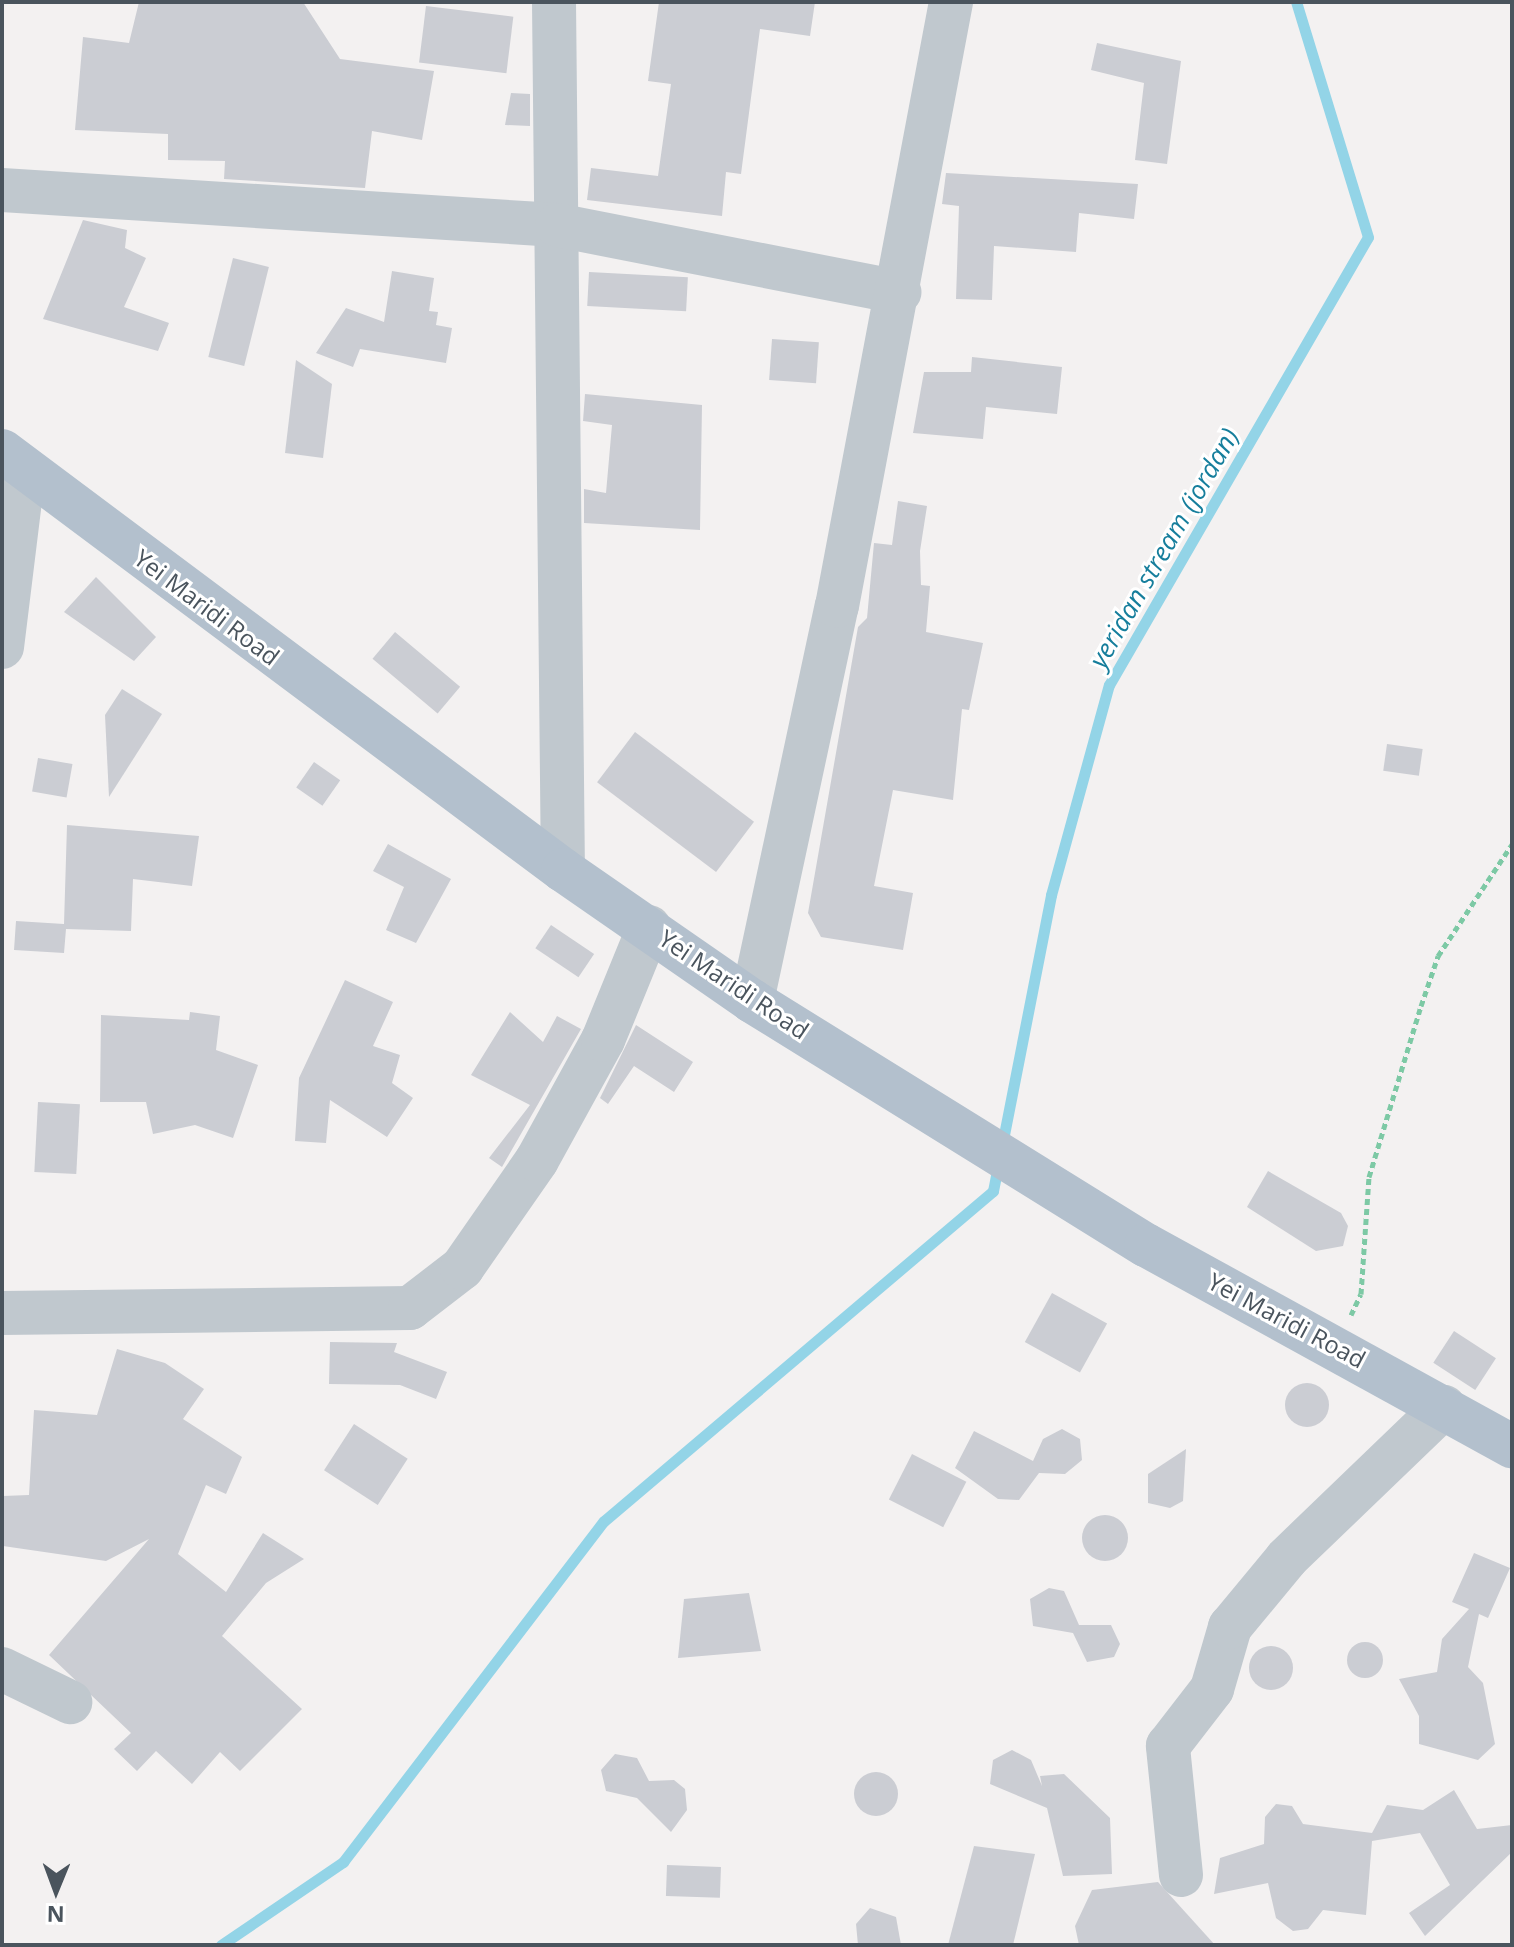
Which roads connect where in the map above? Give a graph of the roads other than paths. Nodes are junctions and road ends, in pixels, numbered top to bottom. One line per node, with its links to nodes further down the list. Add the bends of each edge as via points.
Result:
1 (554, 2): 4 (street)
2 (951, 2): 5 (street)
3 (2, 190): 4 (street)
4 (557, 225): 5 (street); 8 (street)
5 (900, 292): 10 (street)
6 (13, 460): 7 (street); 8 (main road, Yei Maridi Road)
7 (2, 647)
8 (563, 870): 9 (main road, Yei Maridi Road)
9 (649, 927): 10 (main road, Yei Maridi Road); 11 (street, via 603,1040 537,1160 462,1268 410,1308)
10 (752, 1001): 12 (main road, Yei Maridi Road, via 1146,1245)
11 (2, 1313)
12 (1444, 1407): 13 (main road, Yei Maridi Road); 16 (street, via 1287,1558 1230,1627 1212,1689 1168,1746)
13 (1512, 1446)
14 (2, 1669): 15 (street)
15 (70, 1702)
16 (1181, 1875)

